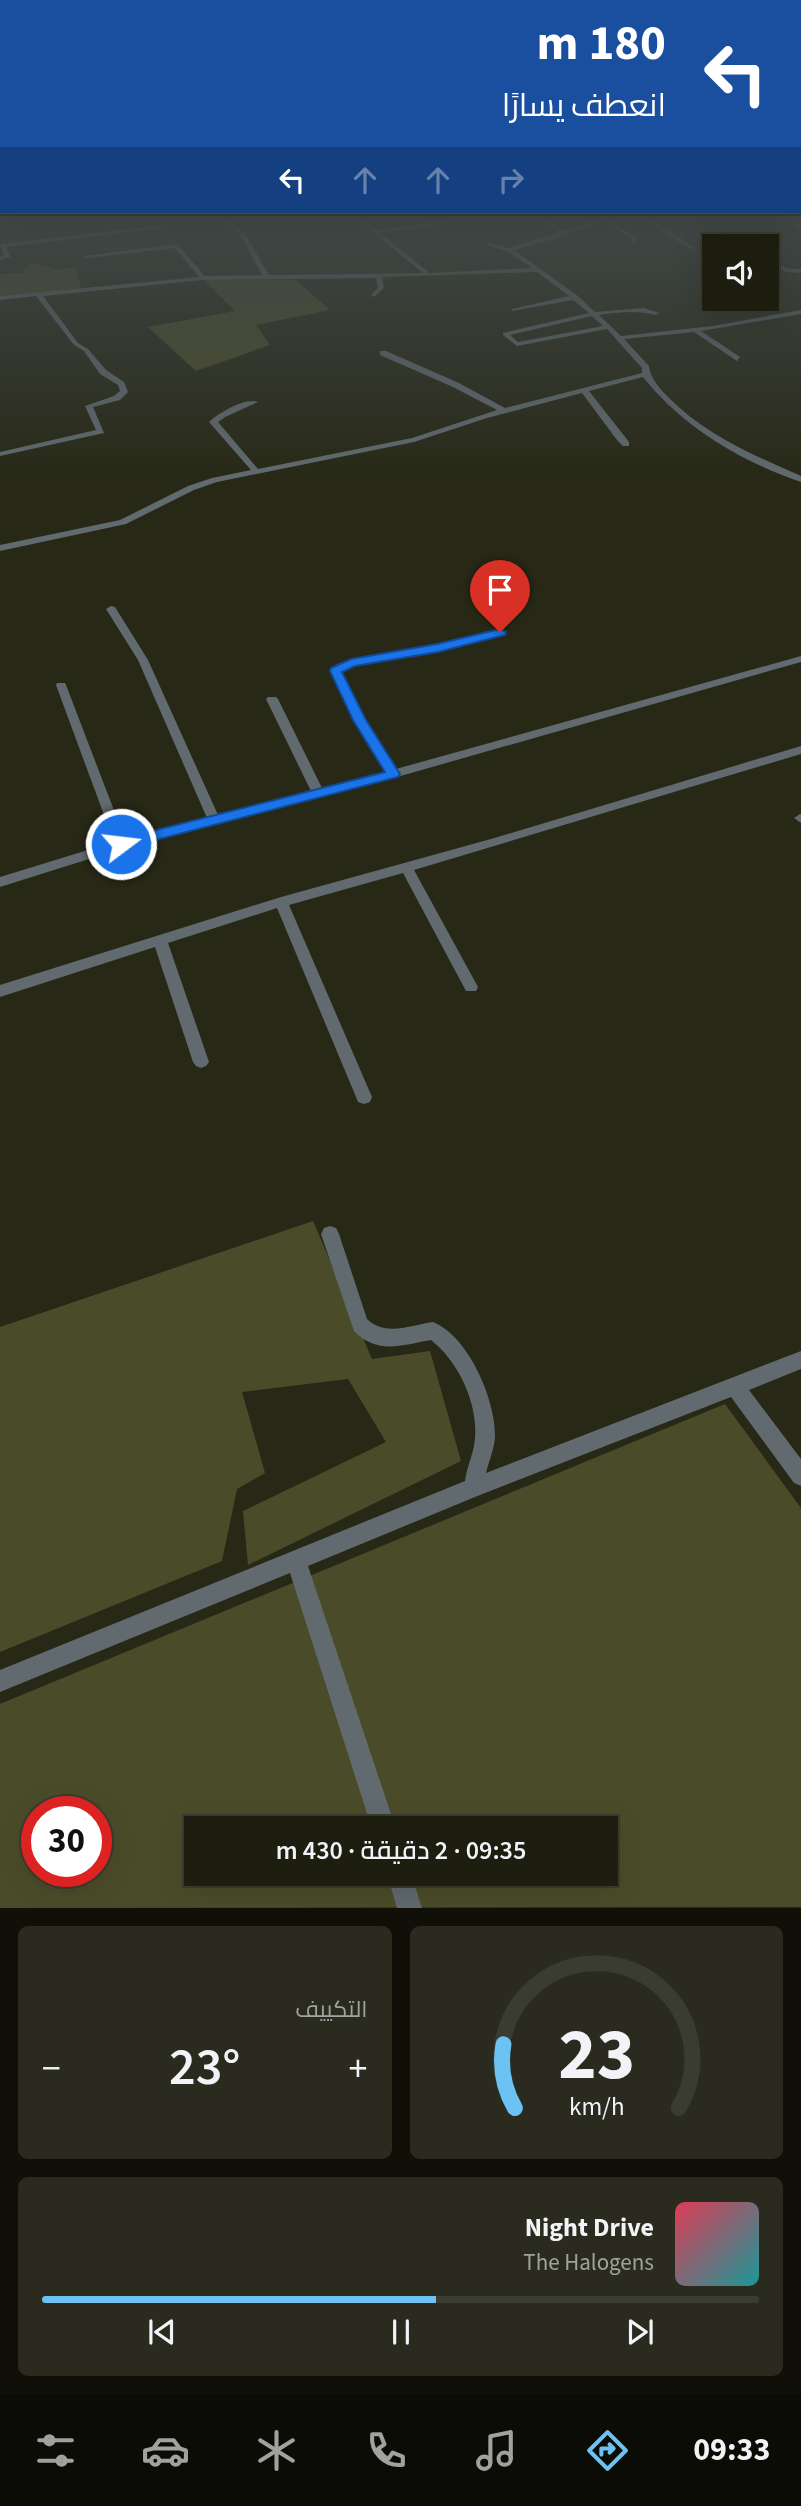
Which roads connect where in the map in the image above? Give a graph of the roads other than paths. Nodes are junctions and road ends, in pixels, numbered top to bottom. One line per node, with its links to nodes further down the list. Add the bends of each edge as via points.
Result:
1 (46, 305): 18 (street, via 76,344 121,384 124,392 88,408 101,431)
2 (538, 305): 4 (street)
3 (585, 305): 7 (street)
4 (514, 310)
5 (801, 312): 9 (street)
6 (656, 313): 7 (street, via 648,308)
7 (595, 314): 8 (street); 8 (street, via 505,334 517,344)
8 (608, 327): 10 (street)
9 (695, 330): 10 (street); 12 (street)
10 (618, 338): 13 (street, via 646,368)
11 (383, 353): 16 (street)
12 (737, 359)
13 (645, 373): 14 (street); 20 (street, via 657,391 700,431)
14 (584, 390): 16 (street); 17 (street)
15 (254, 402): 19 (street, via 213,422)
16 (504, 411): 19 (street, via 414,440)
17 (626, 444)
18 (0, 454)
19 (255, 470): 21 (street, via 191,488 123,522)
20 (801, 479)
21 (0, 548)
22 (111, 609): 30 (street, via 143,660)
23 (500, 632): 28 (street, via 351,663 336,671 359,720)
24 (801, 659): 28 (street)
25 (61, 685): 31 (street)
26 (272, 699): 29 (street)
27 (801, 750): 32 (street)
28 (393, 774): 29 (street)
29 (318, 793): 30 (street)
30 (214, 820): 31 (street)
31 (121, 844): 33 (street)
32 (407, 868): 34 (street); 36 (street)
33 (0, 882)
34 (281, 902): 35 (street); 39 (street)
35 (160, 940): 37 (street); 38 (street)
36 (471, 987)
37 (0, 991)
38 (201, 1062)
39 (364, 1097)
40 (330, 1234): 44 (street, via 366,1333 391,1340 433,1331 456,1351 483,1413 486,1436 474,1474)
41 (801, 1360): 42 (street)
42 (735, 1387): 43 (street); 44 (street)
43 (801, 1476)
44 (475, 1487): 45 (street)
45 (296, 1560): 46 (street); 47 (street)
46 (0, 1681)
47 (380, 1816)
48 (403, 1886): 49 (street)
49 (410, 1908)

